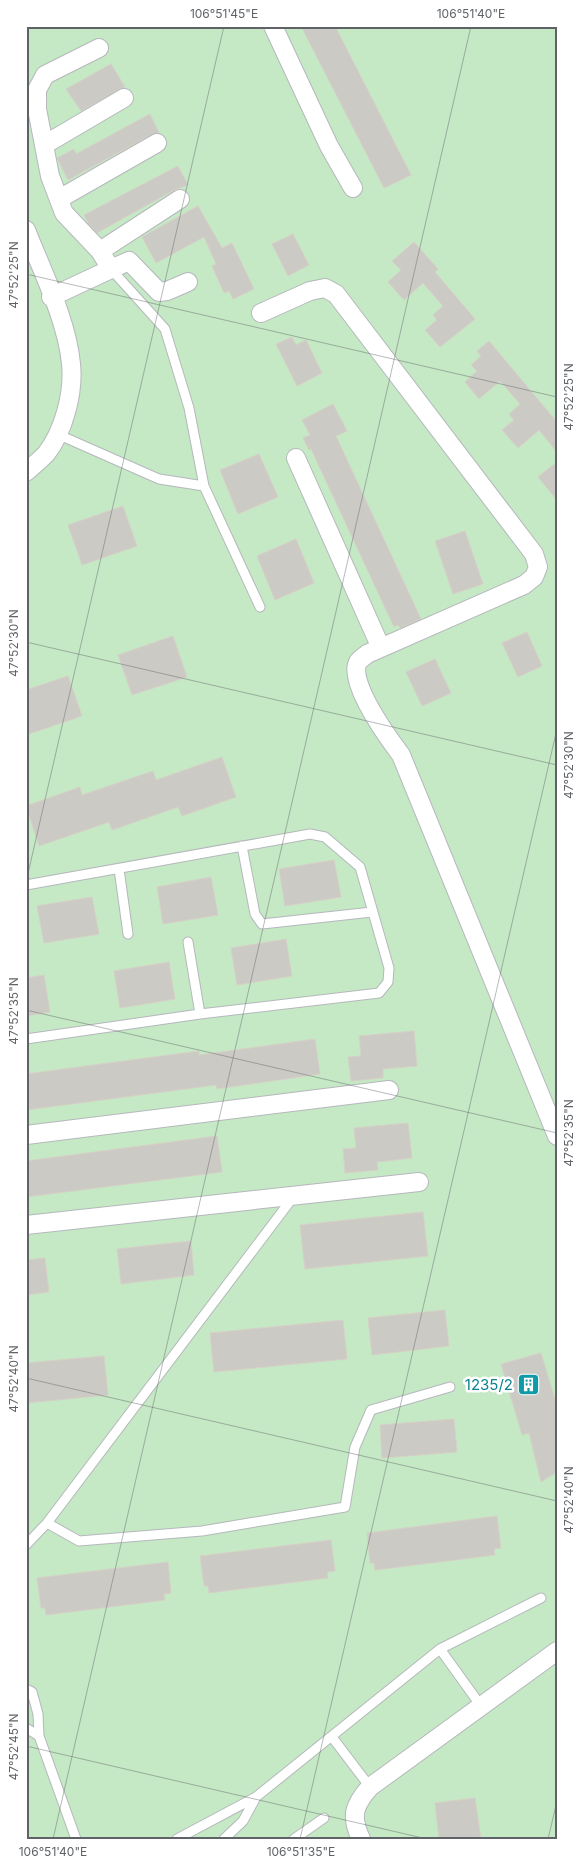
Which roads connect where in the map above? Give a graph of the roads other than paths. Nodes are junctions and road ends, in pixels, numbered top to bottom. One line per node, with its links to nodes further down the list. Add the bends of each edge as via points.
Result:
1 (273, 26): 6 (street)
2 (99, 48): 5 (street, via 45,74 37,90)
3 (124, 98): 5 (street)
4 (157, 143): 7 (street)
5 (44, 145): 7 (street)
6 (353, 188)
7 (58, 199): 10 (street, via 64,213)
8 (180, 200): 10 (street)
9 (26, 230): 13 (street)
10 (100, 251): 11 (street)
11 (111, 269): 12 (street, via 129,261 159,292); 13 (street); 18 (lane, via 165,329 189,408)
12 (188, 282)
13 (52, 297): 15 (street, via 71,364 69,396)
14 (261, 313): 20 (street, via 310,291 325,288 336,294 534,554 538,567 534,577 524,585)
15 (57, 434): 17 (street, via 46,453); 18 (lane, via 159,478)
16 (296, 458): 20 (street)
17 (26, 472)
18 (204, 486): 19 (lane)
19 (260, 607)
20 (381, 648): 31 (street, via 358,662 356,673 362,690 368,706 401,755)
21 (242, 846): 22 (lane); 24 (lane, via 310,834 325,838 360,868); 24 (lane, via 255,914 262,924)
22 (119, 869): 23 (lane); 25 (lane)
23 (26, 885)
24 (372, 912): 27 (lane, via 389,968 388,982 379,993)
25 (128, 934)
26 (188, 942): 27 (lane)
27 (200, 1014): 28 (lane)
28 (26, 1039)
29 (389, 1090): 30 (street)
30 (26, 1135)
31 (557, 1136)
32 (419, 1182): 33 (street)
33 (294, 1196): 34 (street); 36 (lane)
34 (26, 1225)
35 (450, 1387): 36 (lane, via 371,1410 354,1447 345,1507 202,1531 79,1541)
36 (47, 1523): 37 (lane)
37 (26, 1545)
38 (540, 1598): 39 (lane)
39 (440, 1649): 42 (lane); 45 (lane)
40 (557, 1651): 42 (street)
41 (26, 1689): 44 (lane, via 32,1692)
42 (481, 1706): 46 (street)
43 (26, 1728): 44 (lane)
44 (39, 1736): 49 (lane)
45 (332, 1737): 46 (lane); 47 (lane)
46 (370, 1787): 53 (street, via 356,1802 354,1818)
47 (256, 1797): 50 (lane); 51 (lane, via 242,1821)
48 (324, 1818): 52 (lane)
49 (76, 1839)
50 (176, 1839)
51 (224, 1839)
52 (294, 1839)
53 (361, 1839)

